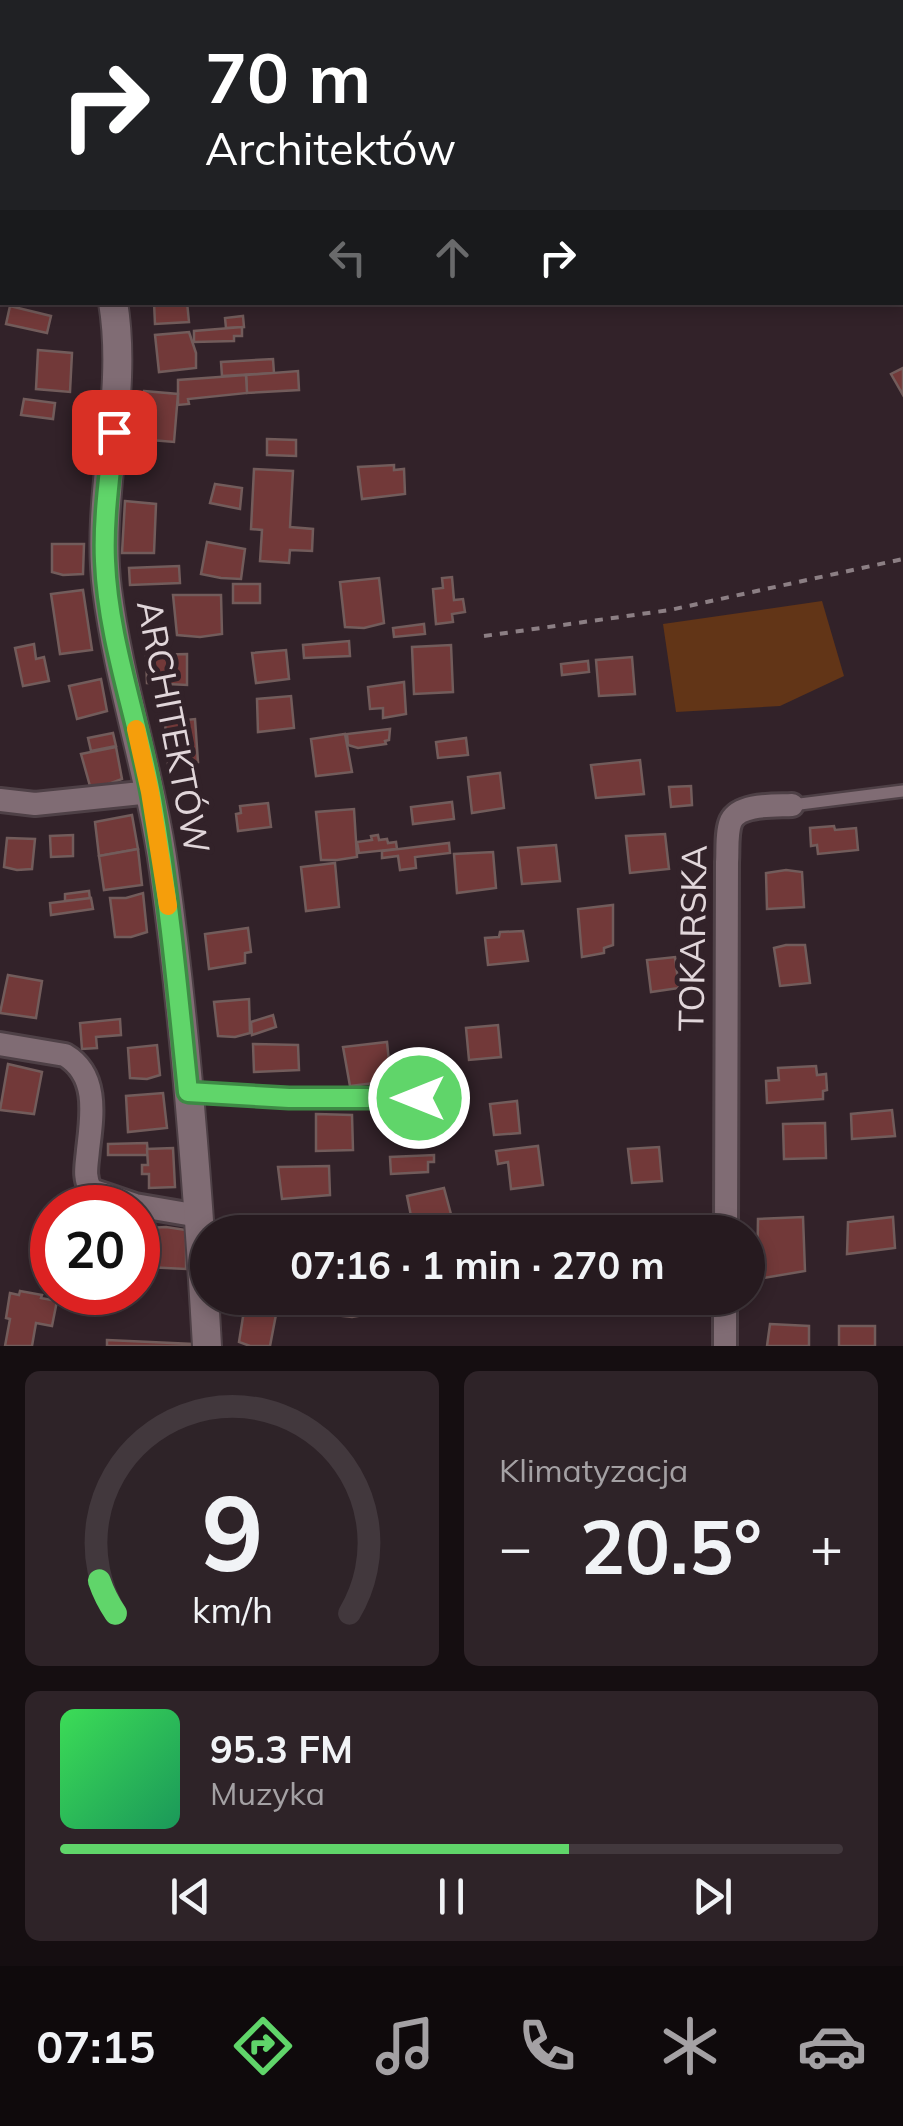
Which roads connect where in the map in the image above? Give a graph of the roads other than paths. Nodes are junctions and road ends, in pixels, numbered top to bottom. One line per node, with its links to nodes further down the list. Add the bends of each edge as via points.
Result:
1 (114, 305): 3 (street, ARCHITEKTÓW, via 119,364 104,559)
2 (903, 791): 5 (lane, TOKARSKA)
3 (150, 792): 4 (street, via 35,804); 7 (street, ARCHITEKTÓW)
4 (0, 800)
5 (792, 804): 11 (street, TOKARSKA, via 740,812 730,822)
6 (0, 1044): 9 (street, via 68,1056 87,1076 90,1190)
7 (188, 1092): 8 (lane); 10 (street, ARCHITEKTÓW)
8 (419, 1098)
9 (193, 1215)
10 (199, 1215)
11 (726, 1215)
12 (205, 1315): 14 (street, ARCHITEKTÓW)
13 (725, 1315): 15 (street)
14 (207, 1346)
15 (725, 1346)

